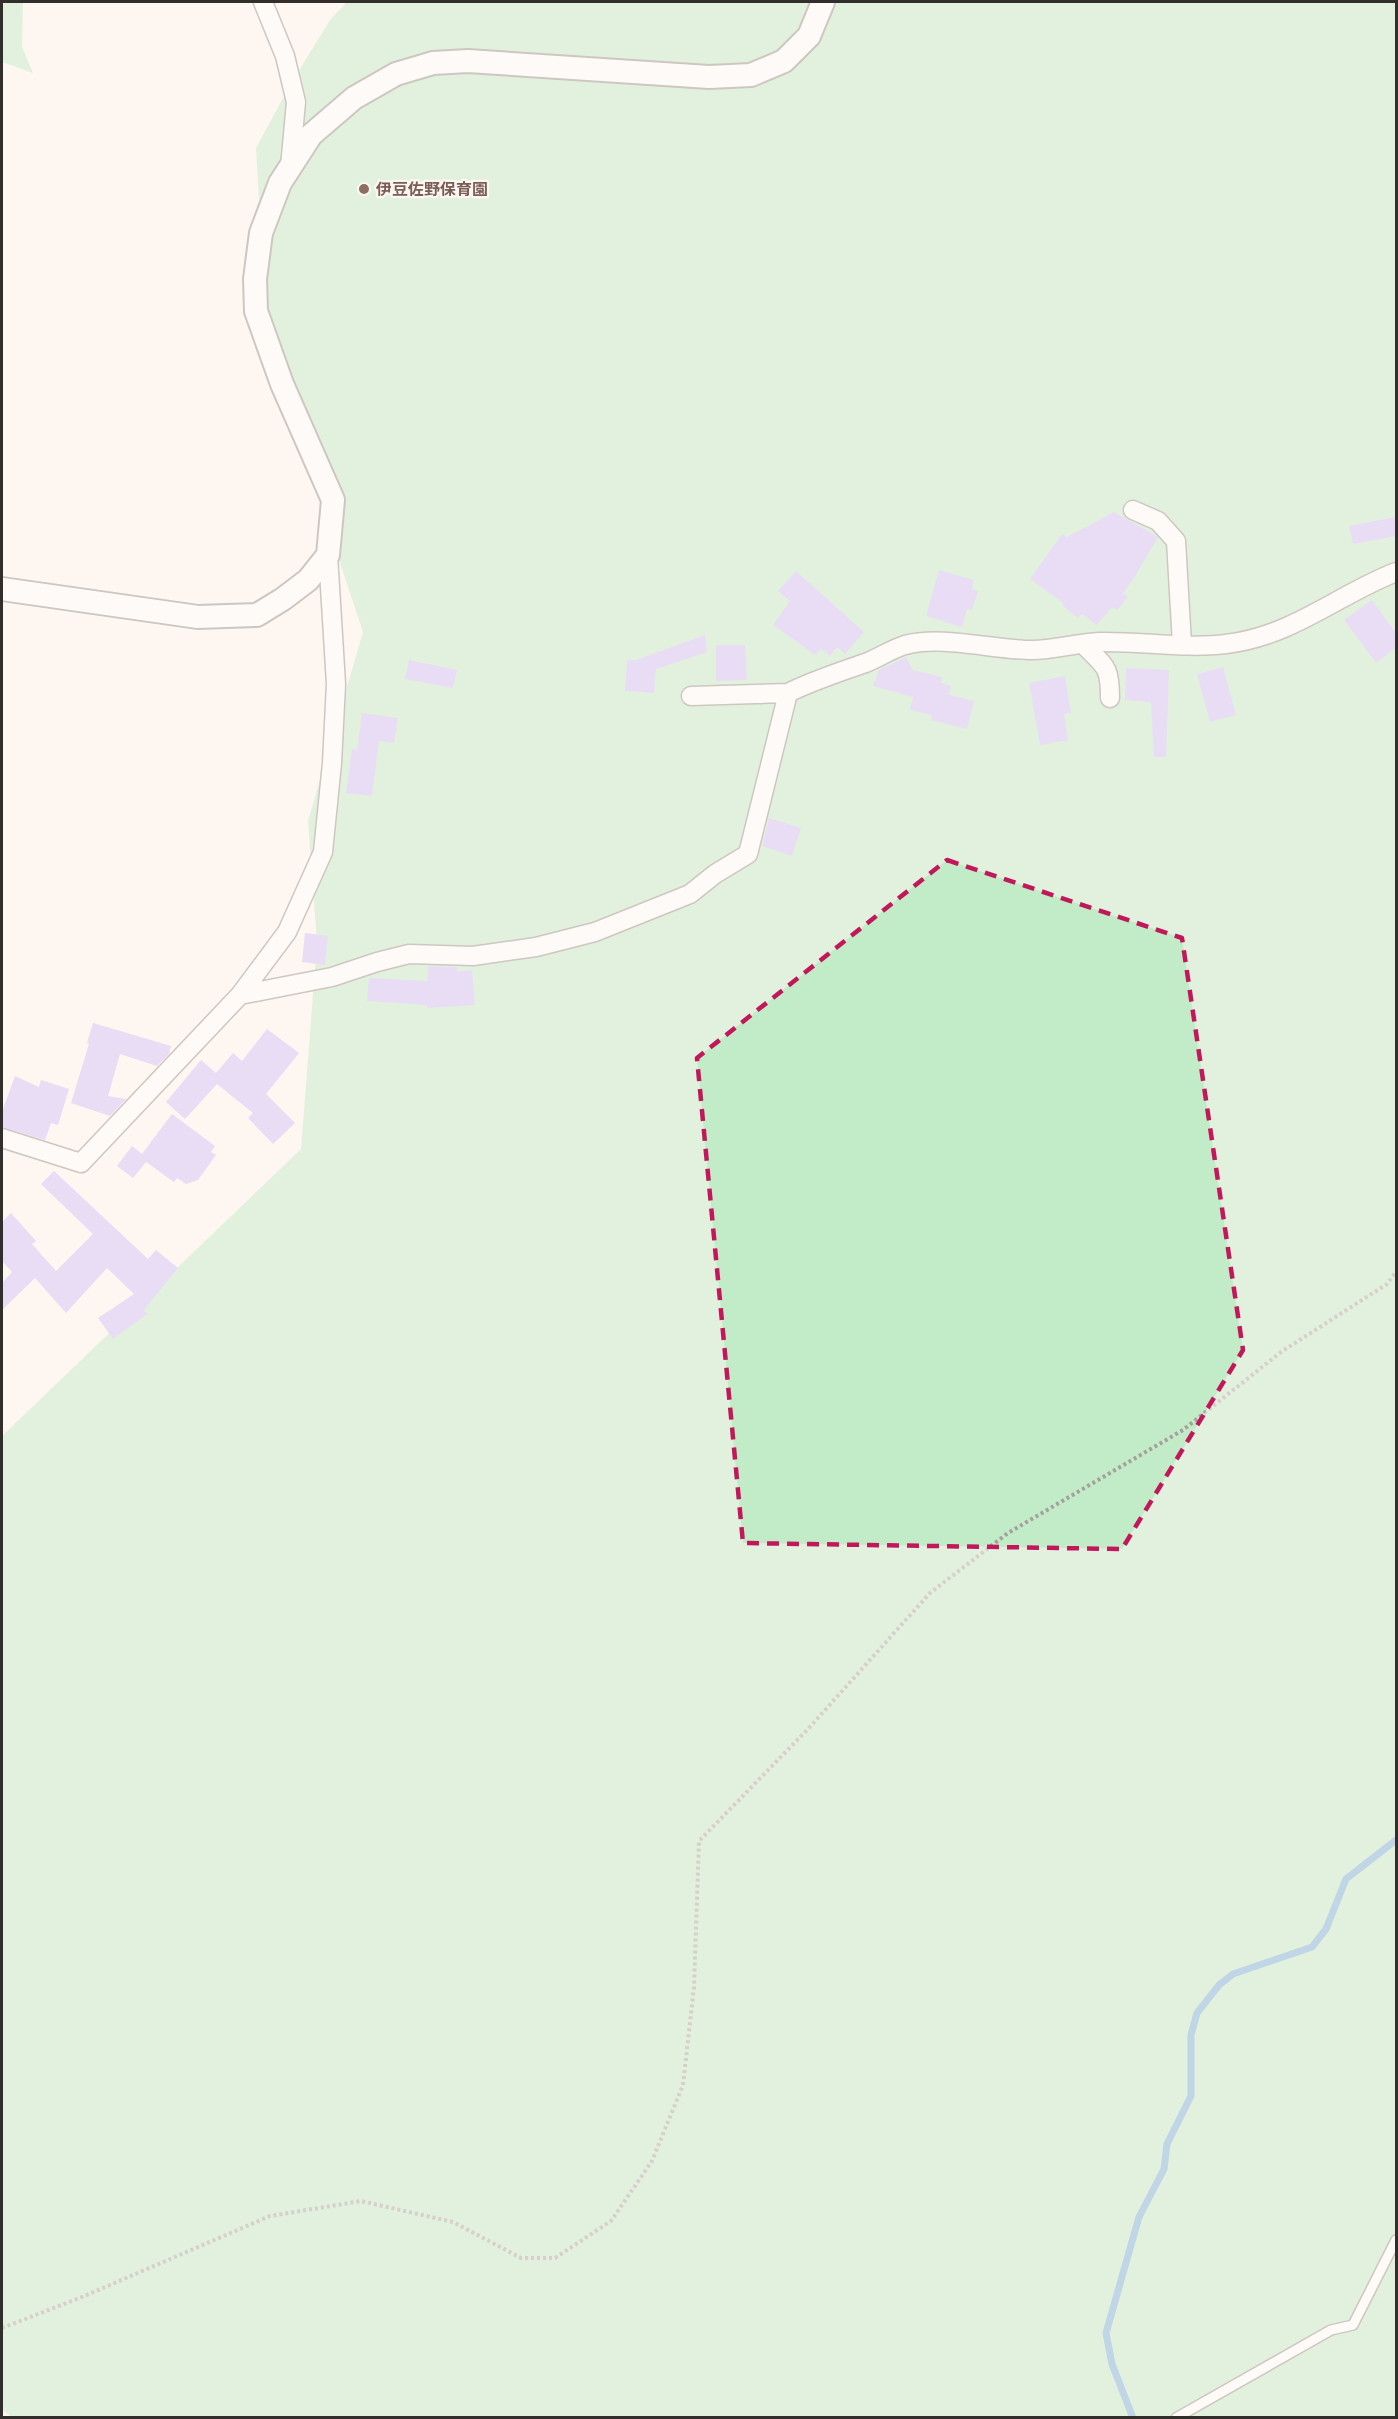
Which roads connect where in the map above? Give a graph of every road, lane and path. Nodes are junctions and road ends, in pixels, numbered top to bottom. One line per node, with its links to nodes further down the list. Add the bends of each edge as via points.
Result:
1 (263, 2): 3 (street, via 285,56 296,102)
2 (823, 2): 3 (street, via 809,36 784,61 751,75 710,77 468,61 433,63 396,74 354,98 310,135)
3 (290, 167): 5 (street, via 279,183 261,233 255,279 256,311 282,384 333,500)
4 (1133, 510): 9 (street, via 1158,521 1176,541)
5 (328, 555): 7 (street, via 308,580 257,615 198,617); 13 (street, via 336,684 323,852 287,932)
6 (1396, 572): 9 (street, via 1268,635 1226,644)
7 (2, 589)
8 (1083, 644): 9 (street); 10 (street, via 1033,650 946,642 906,645); 12 (street, via 1110,675)
9 (1182, 644)
10 (788, 693): 11 (street); 13 (street, via 748,854 690,894 595,932 536,947 473,956 409,954 332,977)
11 (691, 696)
12 (1110, 698)
13 (240, 995): 14 (street, via 81,1163)
14 (2, 1138)
15 (1396, 1272): 17 (path, via 1387,1284 1281,1352 1183,1430 1008,1533 930,1593 808,1730 699,1841 694,1986 682,2085 652,2161 611,2221 555,2258 521,2258 453,2222 361,2200 270,2216)
16 (1396, 2240): 18 (lane, via 1353,2325 1331,2330)
17 (2, 2328)
18 (1176, 2418)

